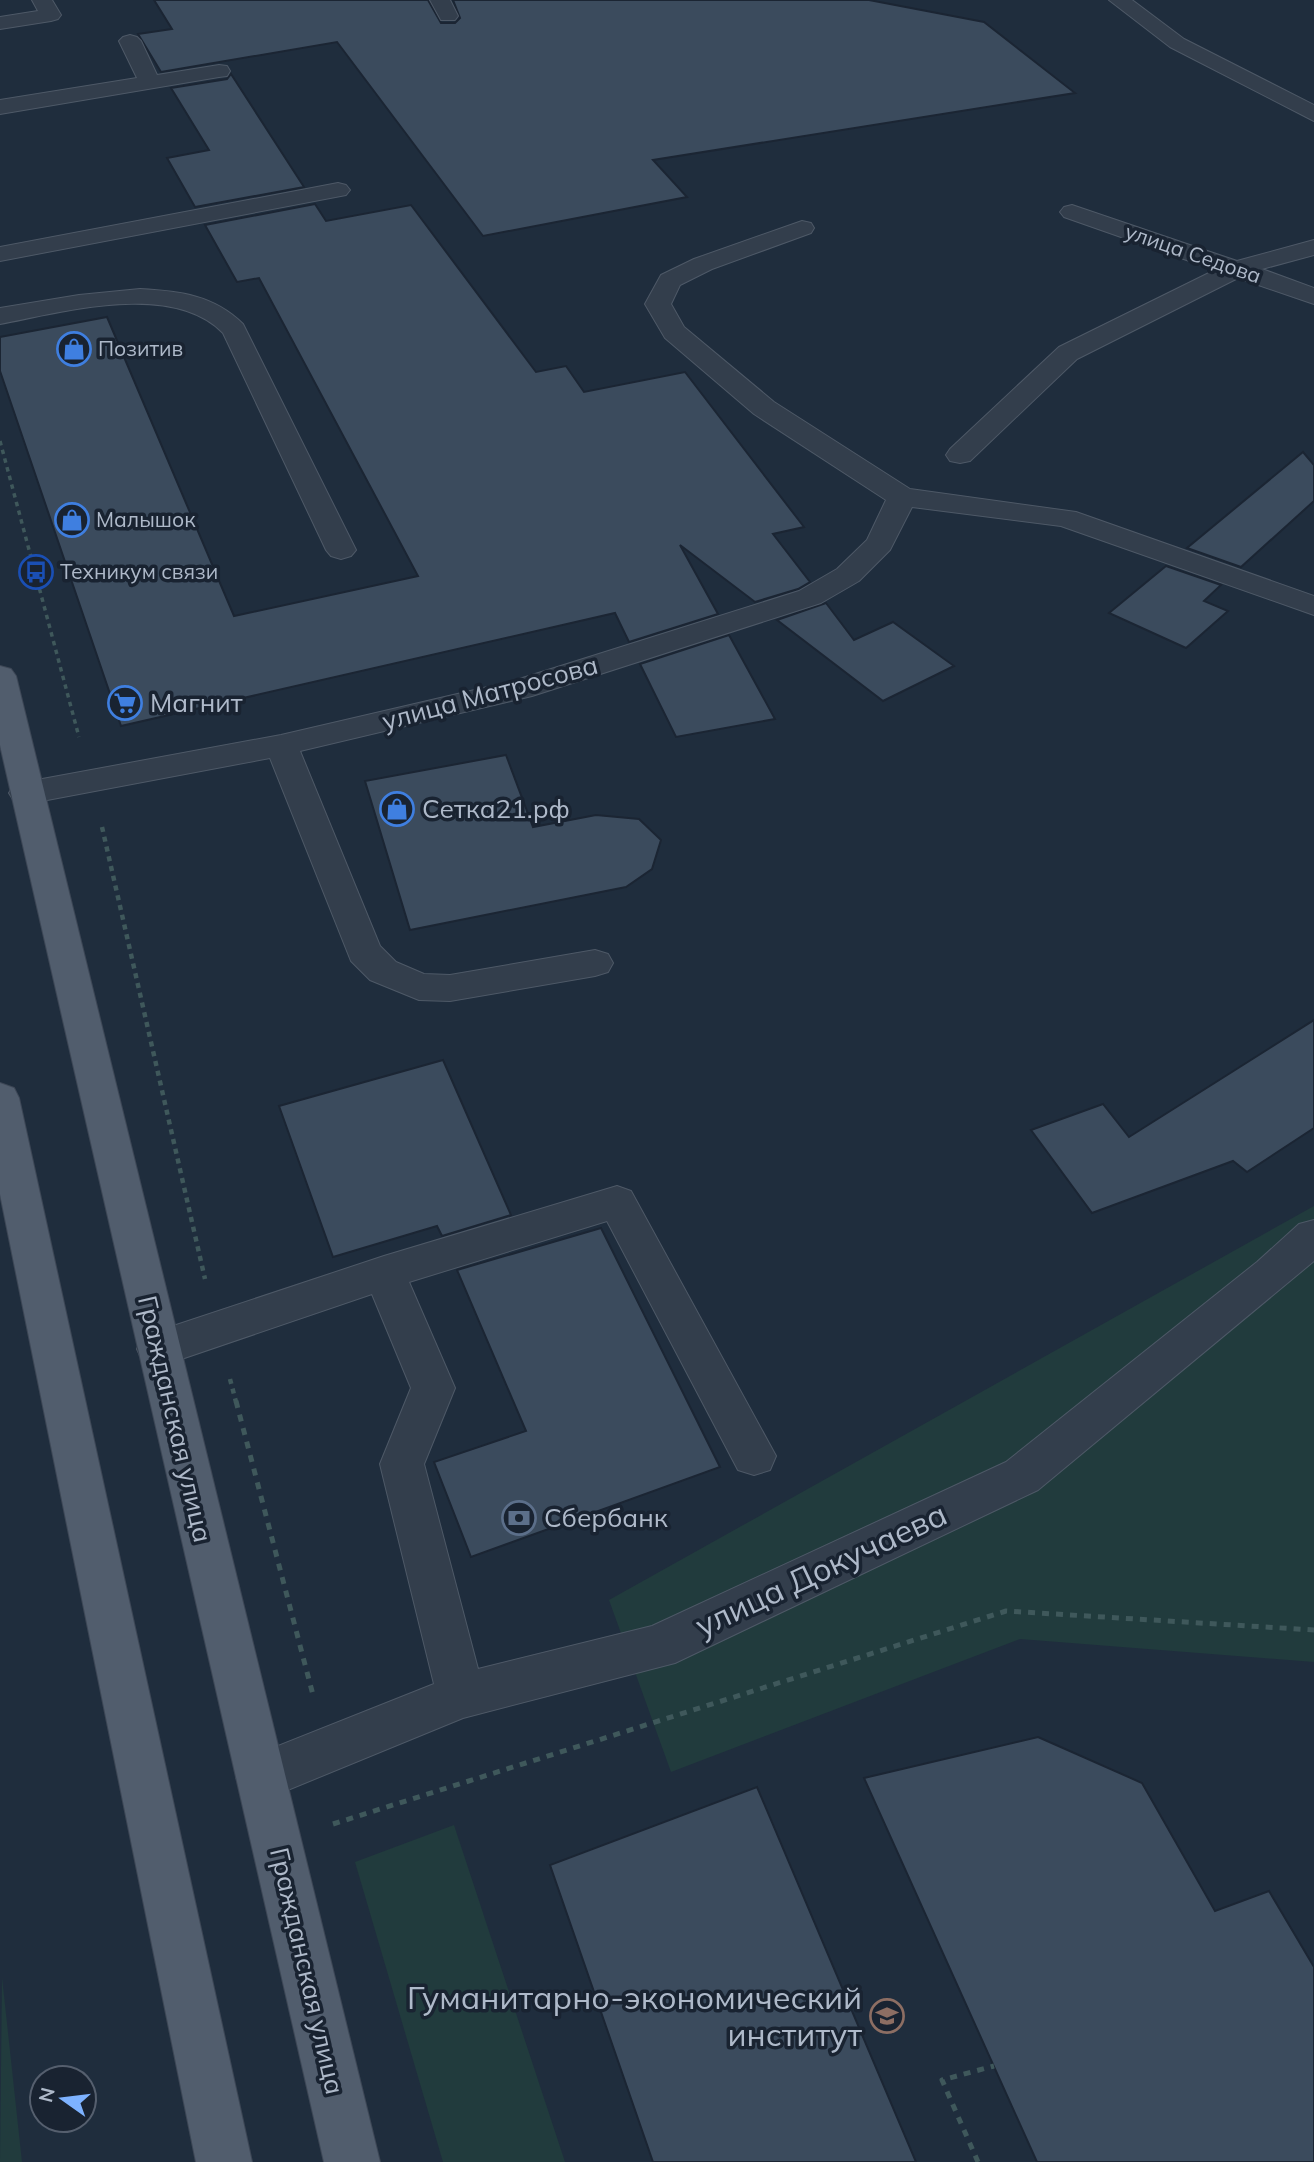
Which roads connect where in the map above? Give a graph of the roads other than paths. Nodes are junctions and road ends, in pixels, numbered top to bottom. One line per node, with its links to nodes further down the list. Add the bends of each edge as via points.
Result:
1 (42, 0): 3 (street, via 51,15)
2 (1119, 0): 8 (street, via 1177,43)
3 (0, 23)
4 (130, 41): 6 (street)
5 (219, 71): 6 (street)
6 (149, 81): 7 (street)
7 (0, 107)
8 (1314, 114)
9 (338, 190): 13 (street)
10 (1072, 212): 14 (street, улица Седова)
11 (802, 228): 18 (street, via 670,280 658,304 674,332 764,408)
12 (1314, 247): 14 (street)
13 (0, 254)
14 (1236, 269): 15 (street, улица Седова); 17 (street, via 1068,353)
15 (1314, 296)
16 (0, 316): 19 (street, via 135,295 175,299 213,310 234,330)
17 (960, 454)
18 (902, 497): 20 (street, via 1066,518); 22 (street, улица Матросова, via 880,544 848,575 810,597 521,689)
19 (341, 550)
20 (1314, 606)
21 (0, 676): 23 (main road, Гражданская улица)
22 (281, 746): 23 (street, улица Матросова); 24 (street, via 364,953 383,971 419,987 450,988)
23 (13, 795): 28 (main road, Гражданская улица)
24 (595, 964)
25 (0, 1098): 32 (main road)
26 (1314, 1237): 30 (street, улица Докучаева, via 1022,1476 658,1647)
27 (384, 1273): 28 (street); 29 (street, via 617,1202); 30 (street, via 433,1388 402,1464)
28 (158, 1349): 31 (main road, Гражданская улица)
29 (754, 1456)
30 (461, 1696): 31 (street, улица Докучаева)
31 (261, 1777): 33 (main road, Гражданская улица)
32 (224, 2162)
33 (352, 2162)

